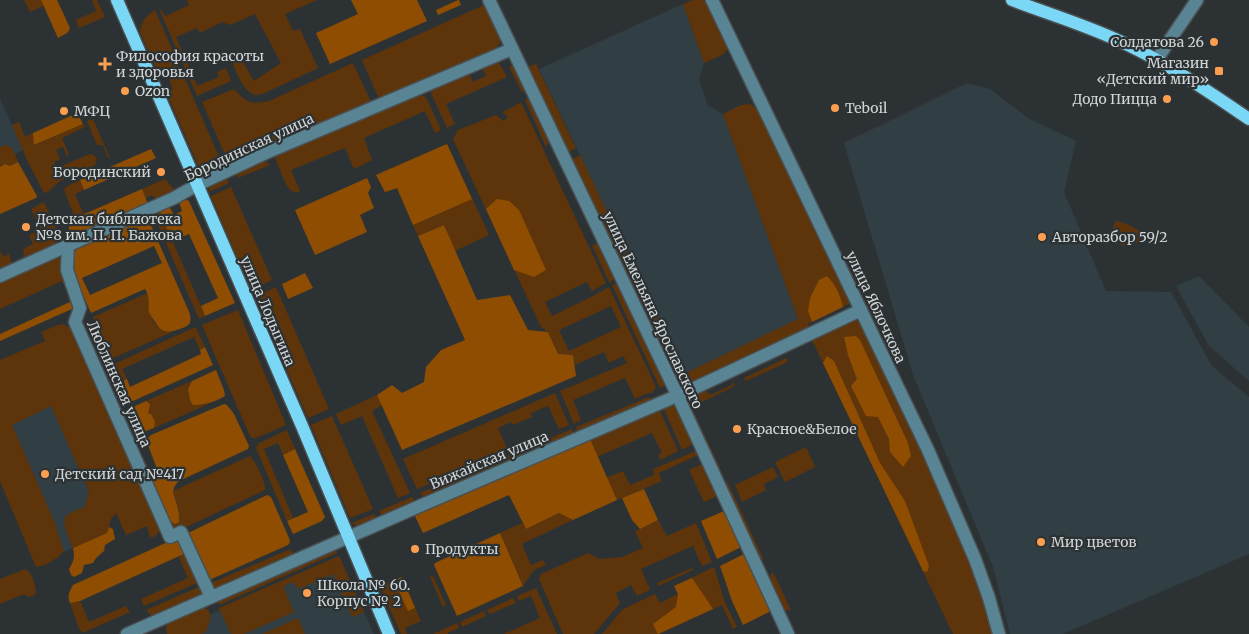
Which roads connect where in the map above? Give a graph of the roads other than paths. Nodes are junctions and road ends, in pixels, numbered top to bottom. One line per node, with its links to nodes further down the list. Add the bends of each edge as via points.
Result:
1 (117, 0): 9 (main road, улица Лодыгина)
2 (489, 0): 6 (street, улица Емельяна Ярославского)
3 (712, 0): 12 (street, улица Яблочкова)
4 (1012, 0): 7 (main road, via 1116,39)
5 (1197, 0): 7 (street)
6 (512, 49): 9 (street, Бородинская улица); 13 (street, улица Емельяна Ярославского)
7 (1156, 60): 8 (main road)
8 (1249, 119)
9 (197, 185): 10 (street, Бородинская улица); 14 (main road, улица Лодыгина)
10 (68, 245): 11 (street, Бородинская улица); 15 (street, Люблинская улица, via 67,270 80,308 75,322 170,537 181,532)
11 (0, 276)
12 (861, 310): 13 (street, Вижайская улица); 19 (street, улица Яблочкова, via 949,498 989,598)
13 (677, 396): 14 (street, Вижайская улица); 18 (street, улица Емельяна Ярославского)
14 (348, 538): 15 (street, Вижайская улица); 17 (main road, улица Лодыгина)
15 (211, 597): 16 (street, Вижайская улица)
16 (127, 634)
17 (389, 634)
18 (788, 634)
19 (998, 634)

